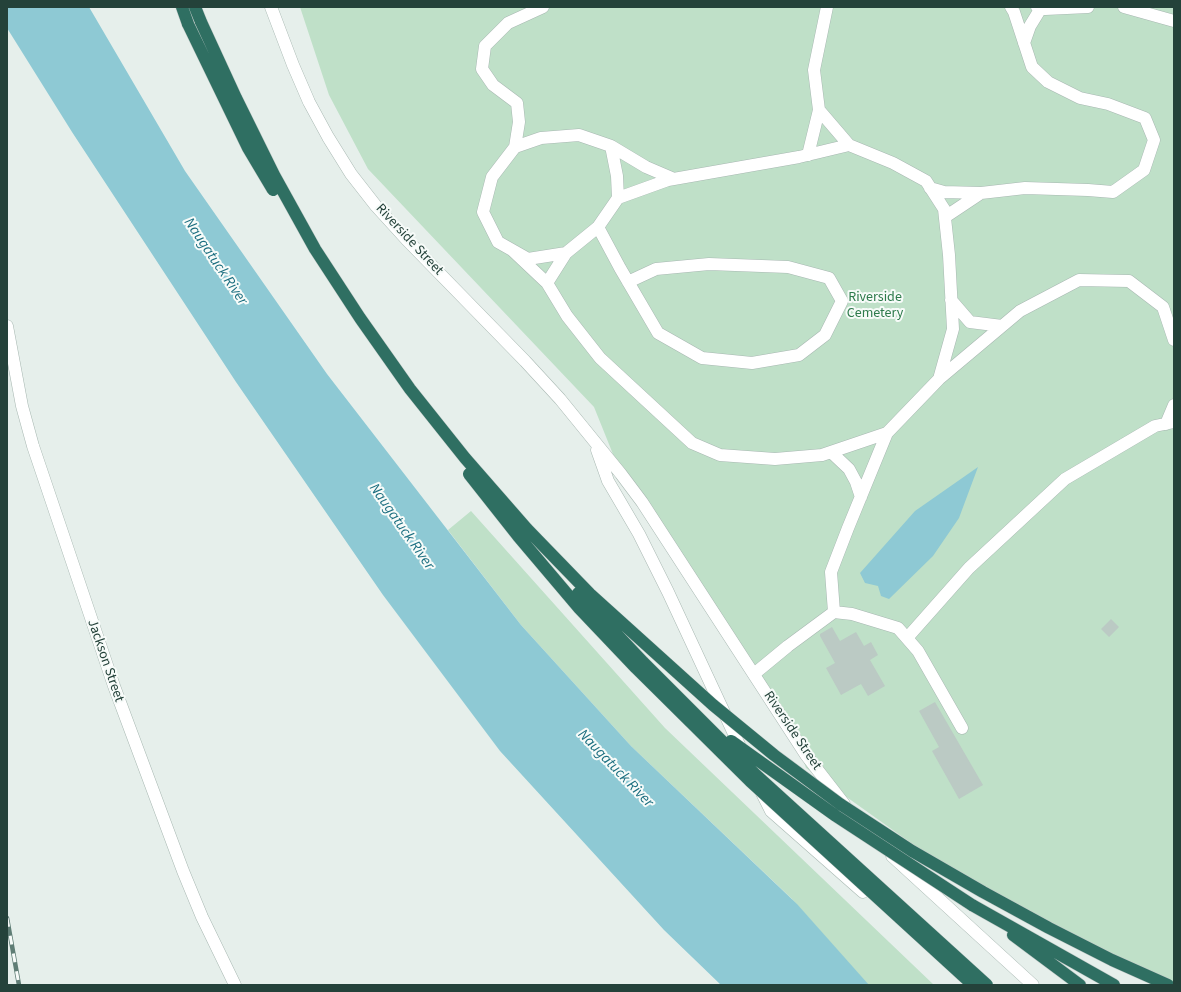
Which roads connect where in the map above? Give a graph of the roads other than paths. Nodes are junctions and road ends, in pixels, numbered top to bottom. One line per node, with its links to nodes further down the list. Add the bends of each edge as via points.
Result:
1 (182, 7): 42 (highway, bridge, via 248,148 317,267 466,465 515,523 586,602)
2 (195, 7): 32 (highway, bridge, via 274,175 315,249)
3 (271, 7): 36 (street, Riverside Street, via 309,102 350,174 406,239 560,399)
4 (543, 7): 15 (street, via 508,23 485,46 482,69 493,84 517,103 519,122)
5 (827, 7): 12 (street, via 814,70)
6 (1011, 7): 11 (street)
7 (1088, 7): 9 (street)
8 (1124, 7): 10 (street)
9 (1045, 8): 11 (street, via 1030,26)
10 (1174, 21)
11 (1024, 43): 19 (street, via 1032,67 1048,82 1080,98 1108,104 1145,118 1154,140 1144,170 1113,192 1025,188)
12 (819, 110): 13 (street); 16 (street)
13 (849, 145): 16 (street); 18 (street, via 893,163 926,181)
14 (611, 146): 15 (street, via 579,135 541,138); 17 (street, via 646,167); 20 (street)
15 (515, 147): 23 (street, via 492,177 484,212 498,242)
16 (808, 155): 17 (street)
17 (674, 179): 20 (street)
18 (930, 188): 19 (street, via 944,192); 21 (street, via 944,209)
19 (981, 193): 21 (street)
20 (618, 198): 22 (street)
21 (945, 217): 27 (street)
22 (598, 227): 24 (street); 25 (street)
23 (512, 250): 24 (street, via 528,259); 26 (street)
24 (566, 253): 26 (street)
25 (628, 282): 25 (street, via 658,333 702,358 752,363 799,356 825,335 842,302 829,278 788,267 709,264 656,269)
26 (547, 283): 37 (street, via 567,316 600,358 692,443 720,456 775,459)
27 (951, 300): 29 (street, via 970,322); 31 (street, via 953,329)
28 (7, 326): 45 (street, Jackson Street, via 22,406 114,686 186,877)
29 (1002, 326): 30 (street, via 1020,311 1080,280 1129,281 1163,307); 31 (street)
30 (1174, 340)
31 (939, 379): 35 (street)
32 (410, 389): 47 (highway, bridge, via 460,462 579,608 750,781); 52 (highway, bridge, via 517,517 590,594 713,705 774,755 840,804 918,855 1049,928)
33 (1174, 405): 34 (street)
34 (1170, 423): 40 (street, via 1155,426 1065,479 969,568)
35 (887, 434): 37 (street); 38 (street)
36 (594, 442): 41 (street, Riverside Street, via 642,502); 46 (street, Riverside Street, via 608,481 639,534 668,592 771,811)
37 (831, 452): 38 (street, via 849,470)
38 (861, 497): 39 (street, via 832,572)
39 (834, 612): 40 (street, via 852,614 898,628); 41 (street)
40 (907, 638): 43 (street, via 918,651)
41 (754, 674): 49 (street, Riverside Street, via 806,755 864,828)
42 (700, 720): 44 (highway, bridge, via 836,816); 48 (highway, bridge, via 756,775)
43 (962, 728)
44 (972, 905): 50 (highway); 51 (highway)
45 (234, 985)
46 (969, 985)
47 (973, 985)
48 (987, 985)
49 (1033, 985)
50 (1080, 985)
51 (1114, 985)
52 (1168, 985)

